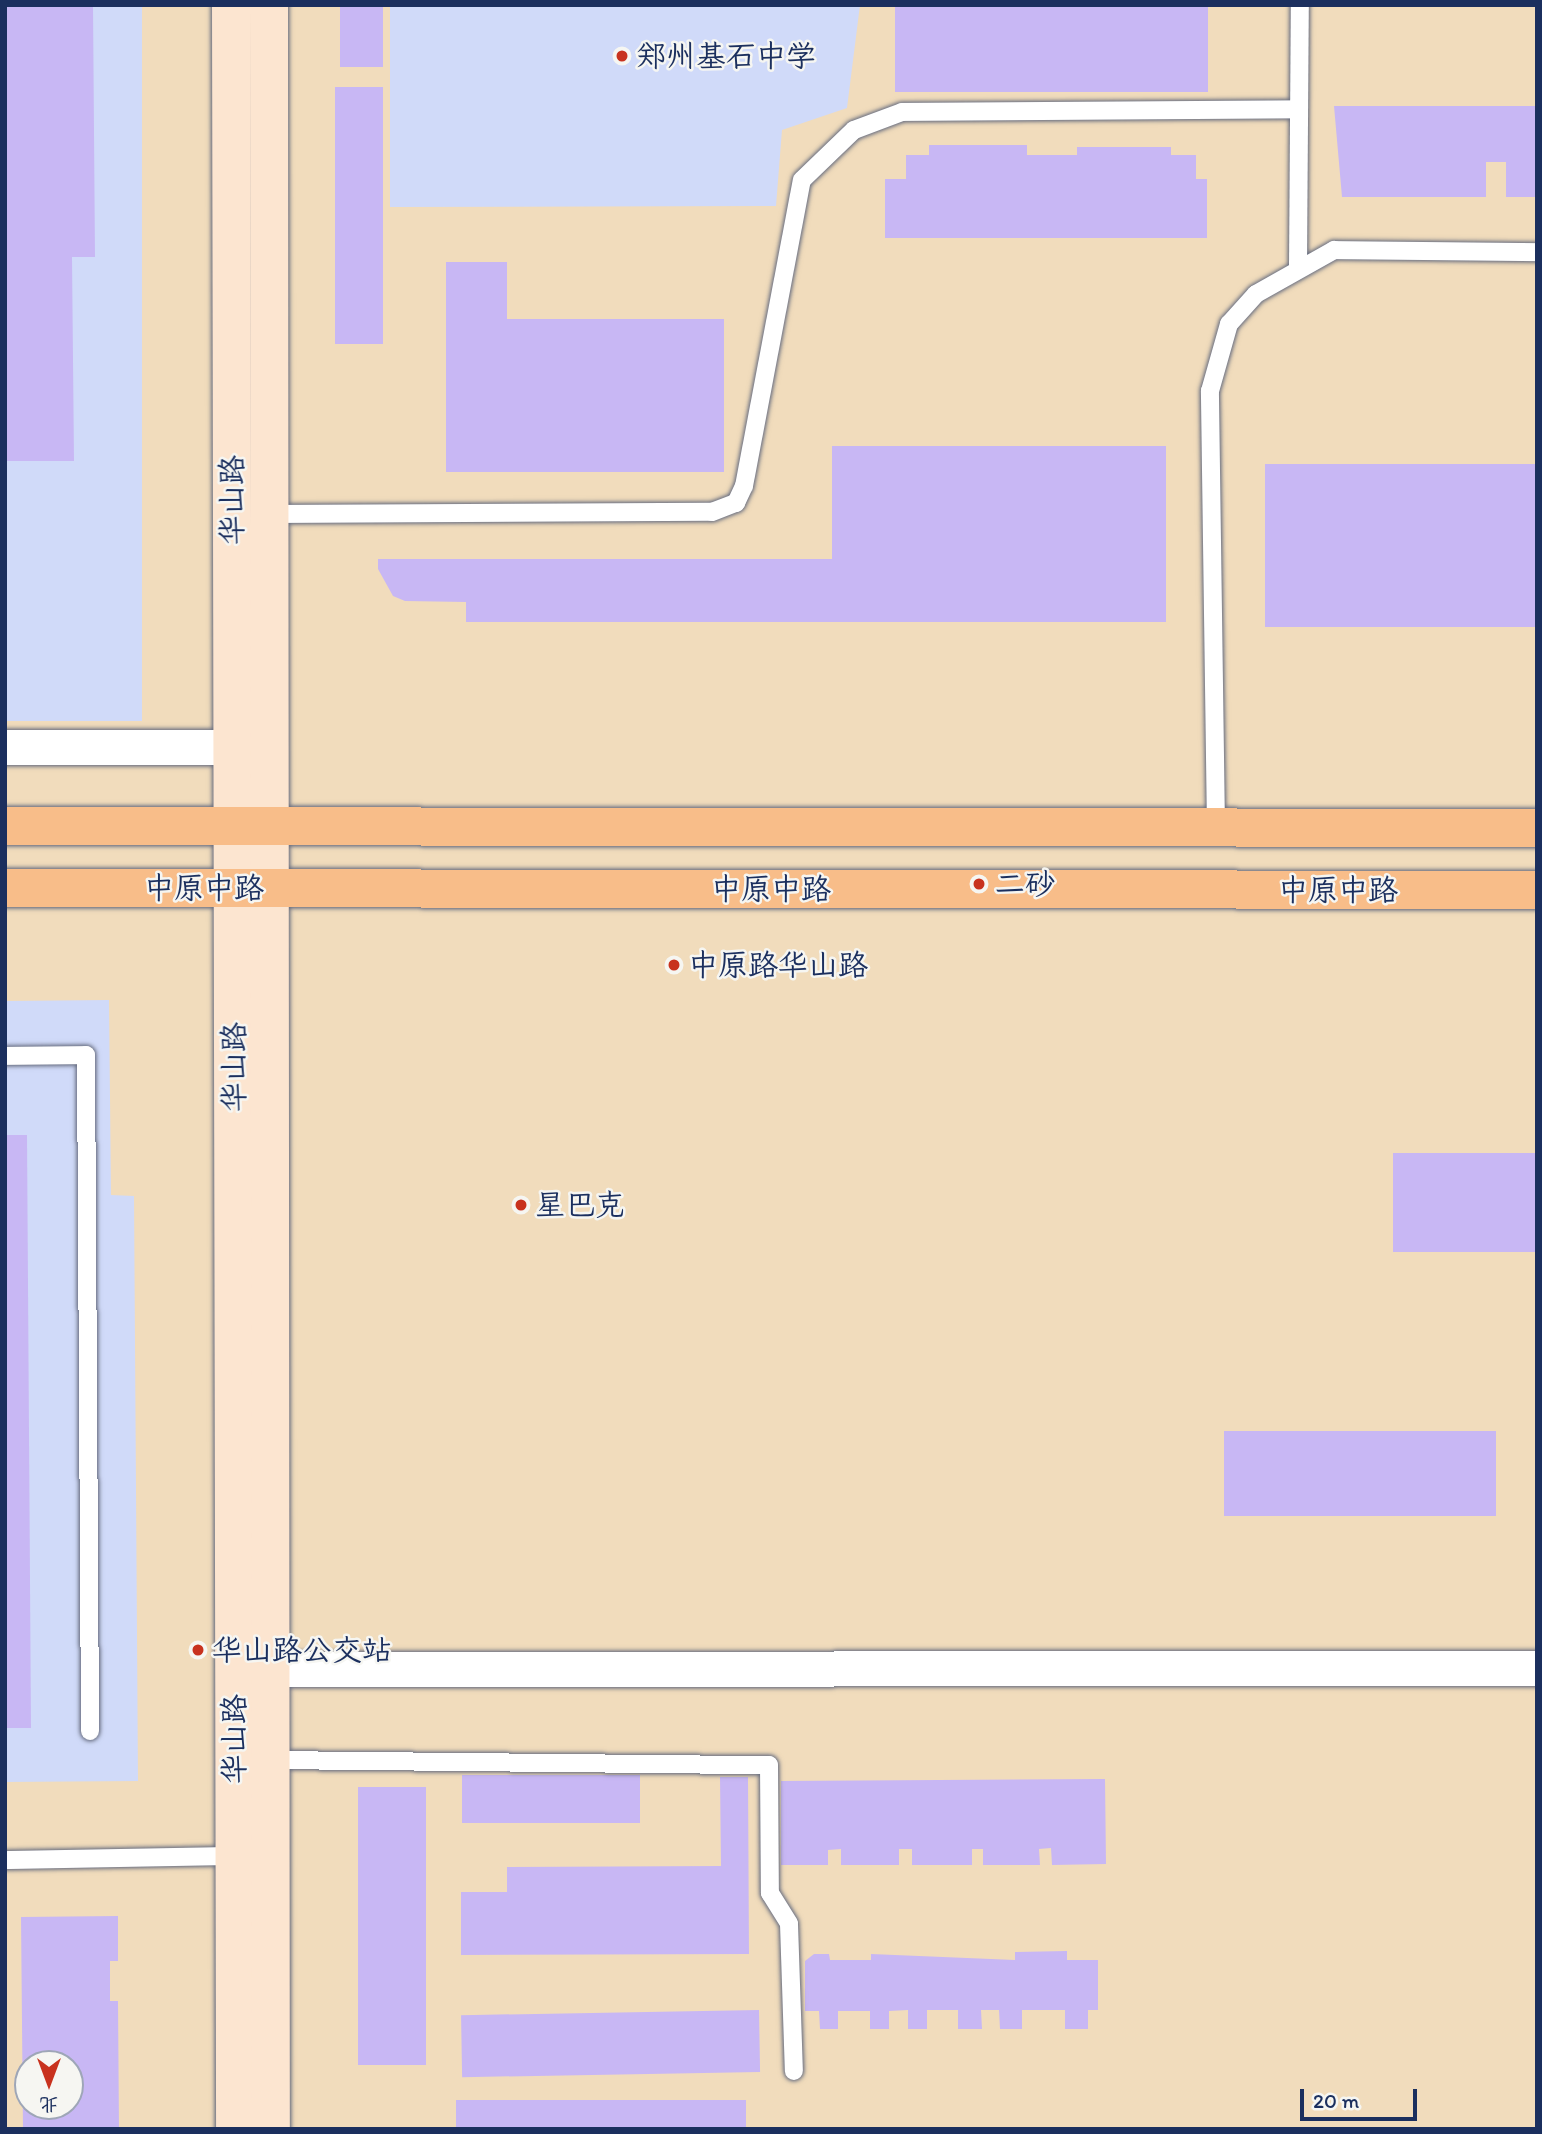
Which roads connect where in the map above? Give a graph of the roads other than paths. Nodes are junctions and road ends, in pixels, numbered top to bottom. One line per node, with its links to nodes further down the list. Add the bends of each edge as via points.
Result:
1 (231, 5): 9 (street, 华山路)
2 (268, 5): 7 (street, 华山路)
3 (1300, 5): 4 (lane)
4 (1299, 109): 6 (lane); 7 (lane, via 902,112 854,130 802,180 744,486 736,503 712,512)
5 (1537, 252): 6 (lane, via 1334,250)
6 (1298, 266): 12 (lane, via 1256,294 1229,324 1210,391)
7 (269, 514): 11 (street, 华山路)
8 (5, 747): 9 (street)
9 (233, 747): 11 (street, 华山路)
10 (5, 826): 11 (main road, 中原中路)
11 (251, 827): 12 (main road, 中原中路); 15 (street, 华山路)
12 (1216, 828): 13 (main road, 中原中路)
13 (1537, 828)
14 (5, 888): 15 (main road, 中原中路)
15 (251, 888): 16 (main road, 中原中路); 19 (street, 华山路); 22 (street, 华山路)
16 (1537, 890)
17 (5, 1056): 20 (lane, via 86,1055)
18 (1537, 1668): 19 (street)
19 (270, 1669): 21 (street, 华山路)
20 (90, 1731)
21 (270, 1760): 24 (lane, via 769,1765 770,1893 789,1924); 26 (street, 华山路)
22 (234, 1856): 23 (lane); 25 (street, 华山路)
23 (5, 1860)
24 (793, 2071)
25 (235, 2129)
26 (271, 2129)

